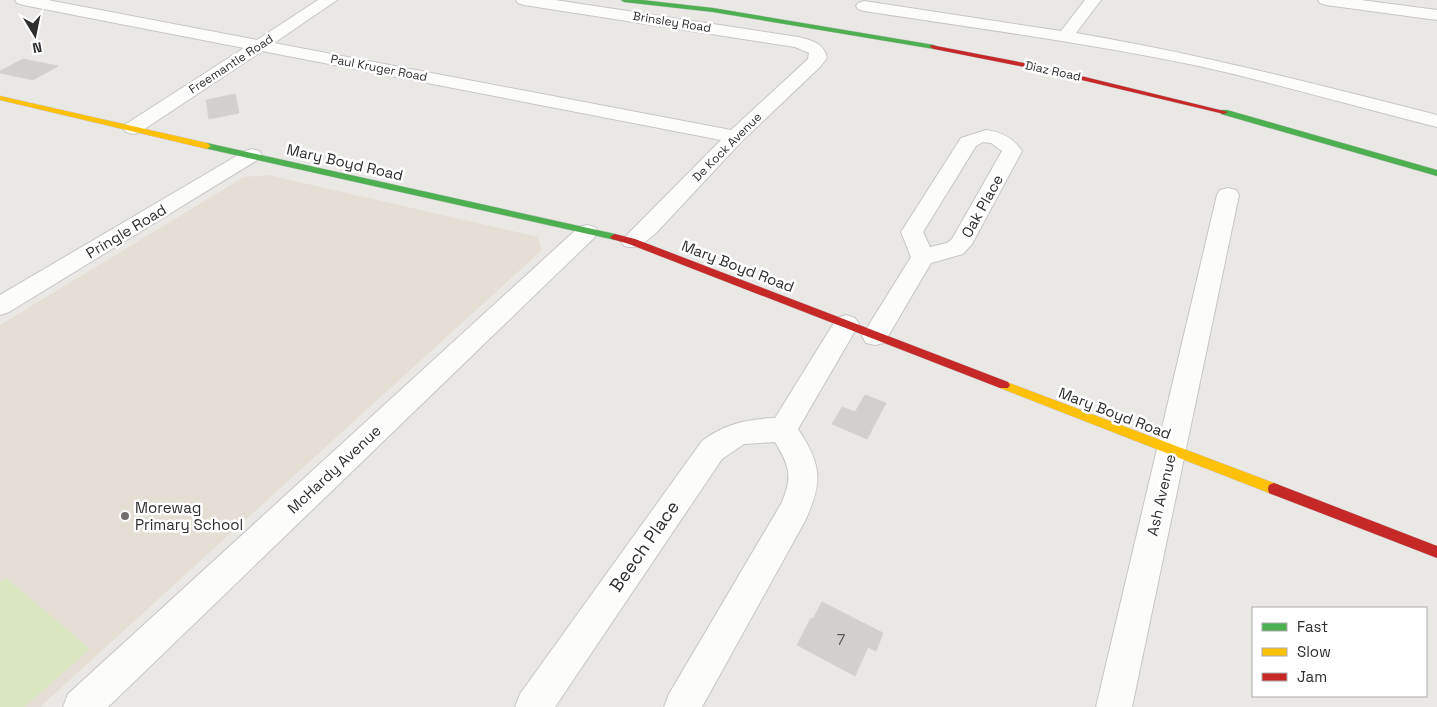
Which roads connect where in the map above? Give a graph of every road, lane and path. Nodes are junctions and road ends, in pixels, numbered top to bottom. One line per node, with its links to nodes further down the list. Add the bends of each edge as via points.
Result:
1 (23, 0): 12 (street, Paul Kruger Road)
2 (329, 0): 12 (street, Freemantle Road)
3 (524, 0): 13 (street, Brinsley Road, via 798,42)
4 (624, 0): 7 (street, Diaz Road)
5 (1093, 0): 11 (street)
6 (1326, 0): 9 (street)
7 (657, 2): 10 (street, Diaz Road)
8 (865, 3): 10 (street); 11 (street)
9 (1437, 15)
10 (853, 33): 19 (street, Diaz Road, via 1112,83 1293,130)
11 (1066, 36): 15 (street, via 1240,71)
12 (261, 45): 16 (street, Freemantle Road); 17 (street, Paul Kruger Road)
13 (817, 52): 17 (street, De Kock Avenue, via 818,58 814,63)
14 (0, 98): 16 (street, Mary Boyd Road)
15 (1437, 121)
16 (133, 128): 18 (street, Mary Boyd Road)
17 (736, 137): 22 (street, De Kock Avenue)
18 (252, 155): 21 (street, Mary Boyd Road); 24 (street, Pringle Road)
19 (1437, 173)
20 (1228, 195): 28 (street, Ash Avenue)
21 (587, 232): 22 (street, Mary Boyd Road); 30 (street, McHardy Avenue)
22 (632, 241): 25 (street, Mary Boyd Road)
23 (923, 257): 23 (street, Oak Place, via 912,232 968,142 1001,129 1012,151 961,244 955,249); 26 (street)
24 (0, 306)
25 (846, 324): 26 (street, Mary Boyd Road); 27 (street)
26 (875, 336): 28 (street, Mary Boyd Road)
27 (783, 430): 31 (street, Beech Place, via 741,432 725,438 712,450); 32 (street, via 804,469 804,488)
28 (1171, 451): 29 (street, Mary Boyd Road); 33 (street, Ash Avenue)
29 (1437, 552)
30 (81, 707)
31 (533, 707)
32 (682, 707)
33 (1114, 707)

